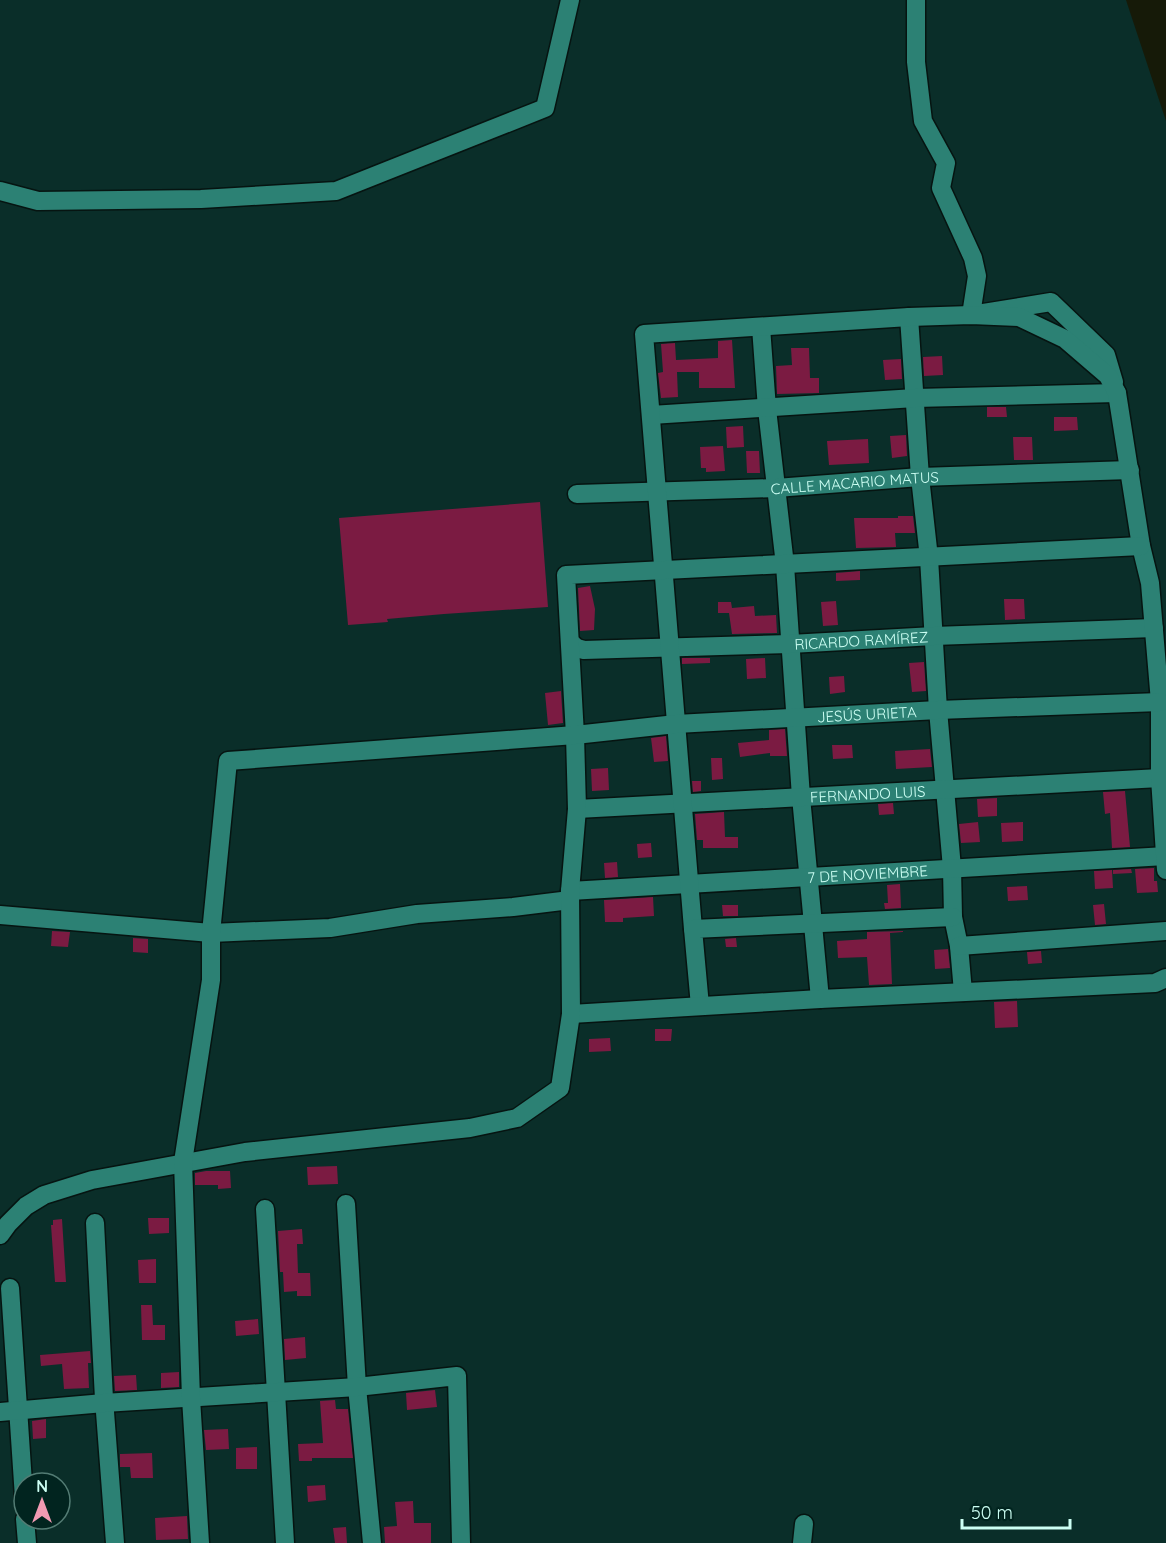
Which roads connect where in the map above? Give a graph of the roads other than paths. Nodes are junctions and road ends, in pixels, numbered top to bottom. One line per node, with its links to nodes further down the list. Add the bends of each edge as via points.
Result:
1 (570, 0): 3 (street, via 546,108 336,191 201,199 38,201)
2 (916, 0): 4 (street, via 916,62 924,121 946,163 941,189 973,258 977,276)
3 (0, 191)
4 (971, 315): 5 (street); 7 (street, via 1019,317 1065,339 1108,376); 7 (street, via 1051,302 1106,355)
5 (909, 317): 6 (street); 8 (street)
6 (761, 327): 9 (street); 10 (street, via 644,334)
7 (1117, 393): 8 (street); 11 (street)
8 (915, 398): 9 (street); 12 (street)
9 (767, 409): 10 (street); 13 (street)
10 (651, 415): 14 (street)
11 (1130, 470): 12 (street, CALLE MACARIO MATUS); 16 (street)
12 (921, 477): 13 (street, CALLE MACARIO MATUS); 17 (street)
13 (776, 488): 14 (street, CALLE MACARIO MATUS); 18 (street)
14 (657, 493): 15 (street, CALLE MACARIO MATUS); 19 (street)
15 (577, 494)
16 (1141, 546): 17 (street); 20 (street, via 1150,583)
17 (929, 558): 18 (street); 21 (street)
18 (785, 565): 19 (street); 23 (street)
19 (664, 569): 22 (street, via 566,575); 24 (street)
20 (1154, 628): 21 (street, RICARDO RAMÍREZ); 25 (street)
21 (934, 636): 23 (street, RICARDO RAMÍREZ); 26 (street)
22 (570, 642): 24 (street, RICARDO RAMÍREZ, via 584,650); 29 (street)
23 (790, 644): 24 (street, RICARDO RAMÍREZ); 27 (street)
24 (670, 647): 28 (street)
25 (1160, 702): 26 (street, JESÚS URIETA); 30 (street)
26 (938, 710): 27 (street, JESÚS URIETA); 31 (street)
27 (795, 719): 28 (street, JESÚS URIETA); 32 (street)
28 (676, 724): 29 (street, JESÚS URIETA); 33 (street)
29 (575, 735): 34 (street); 45 (street, JESÚS URIETA, via 228,761)
30 (1160, 778): 31 (street, FERNANDO LUIS); 35 (street)
31 (946, 790): 32 (street, FERNANDO LUIS); 36 (street)
32 (801, 796): 33 (street, FERNANDO LUIS); 37 (street)
33 (682, 804): 34 (street, FERNANDO LUIS); 38 (street)
34 (576, 809): 39 (street)
35 (1166, 861): 36 (street, 7 DE NOVIEMBRE)
36 (952, 868): 37 (street, 7 DE NOVIEMBRE); 41 (street)
37 (808, 877): 38 (street, 7 DE NOVIEMBRE); 42 (street)
38 (689, 883): 39 (street, 7 DE NOVIEMBRE); 43 (street)
39 (570, 896): 45 (street, 7 DE NOVIEMBRE, via 513,907 417,914 330,928); 51 (street)
40 (0, 915): 45 (street, 7 DE NOVIEMBRE)
41 (953, 917): 42 (street); 46 (street)
42 (813, 924): 43 (street); 49 (street)
43 (693, 929): 50 (street)
44 (1166, 931): 46 (street)
45 (211, 933): 52 (street, via 212,980)
46 (959, 946): 48 (street)
47 (1166, 978): 48 (street, via 1155,983)
48 (963, 992): 49 (street)
49 (820, 999): 50 (street)
50 (700, 1006): 51 (street)
51 (571, 1014): 52 (street, via 560,1088 517,1119)
52 (183, 1162): 56 (street, via 92,1180 44,1195 26,1206); 60 (street)
53 (346, 1204): 58 (street)
54 (265, 1209): 59 (street)
55 (96, 1223): 61 (street)
56 (0, 1235)
57 (10, 1288): 62 (street)
58 (357, 1387): 59 (street); 69 (street); 70 (street, via 457,1376)
59 (276, 1392): 60 (street); 68 (street)
60 (191, 1398): 61 (street); 67 (street)
61 (104, 1403): 62 (street); 66 (street)
62 (19, 1410): 63 (street); 64 (street)
63 (0, 1412)
64 (22, 1471)
65 (804, 1524): 71 (street)
66 (116, 1543)
67 (200, 1543)
68 (285, 1543)
69 (372, 1543)
70 (461, 1543)
71 (802, 1543)

